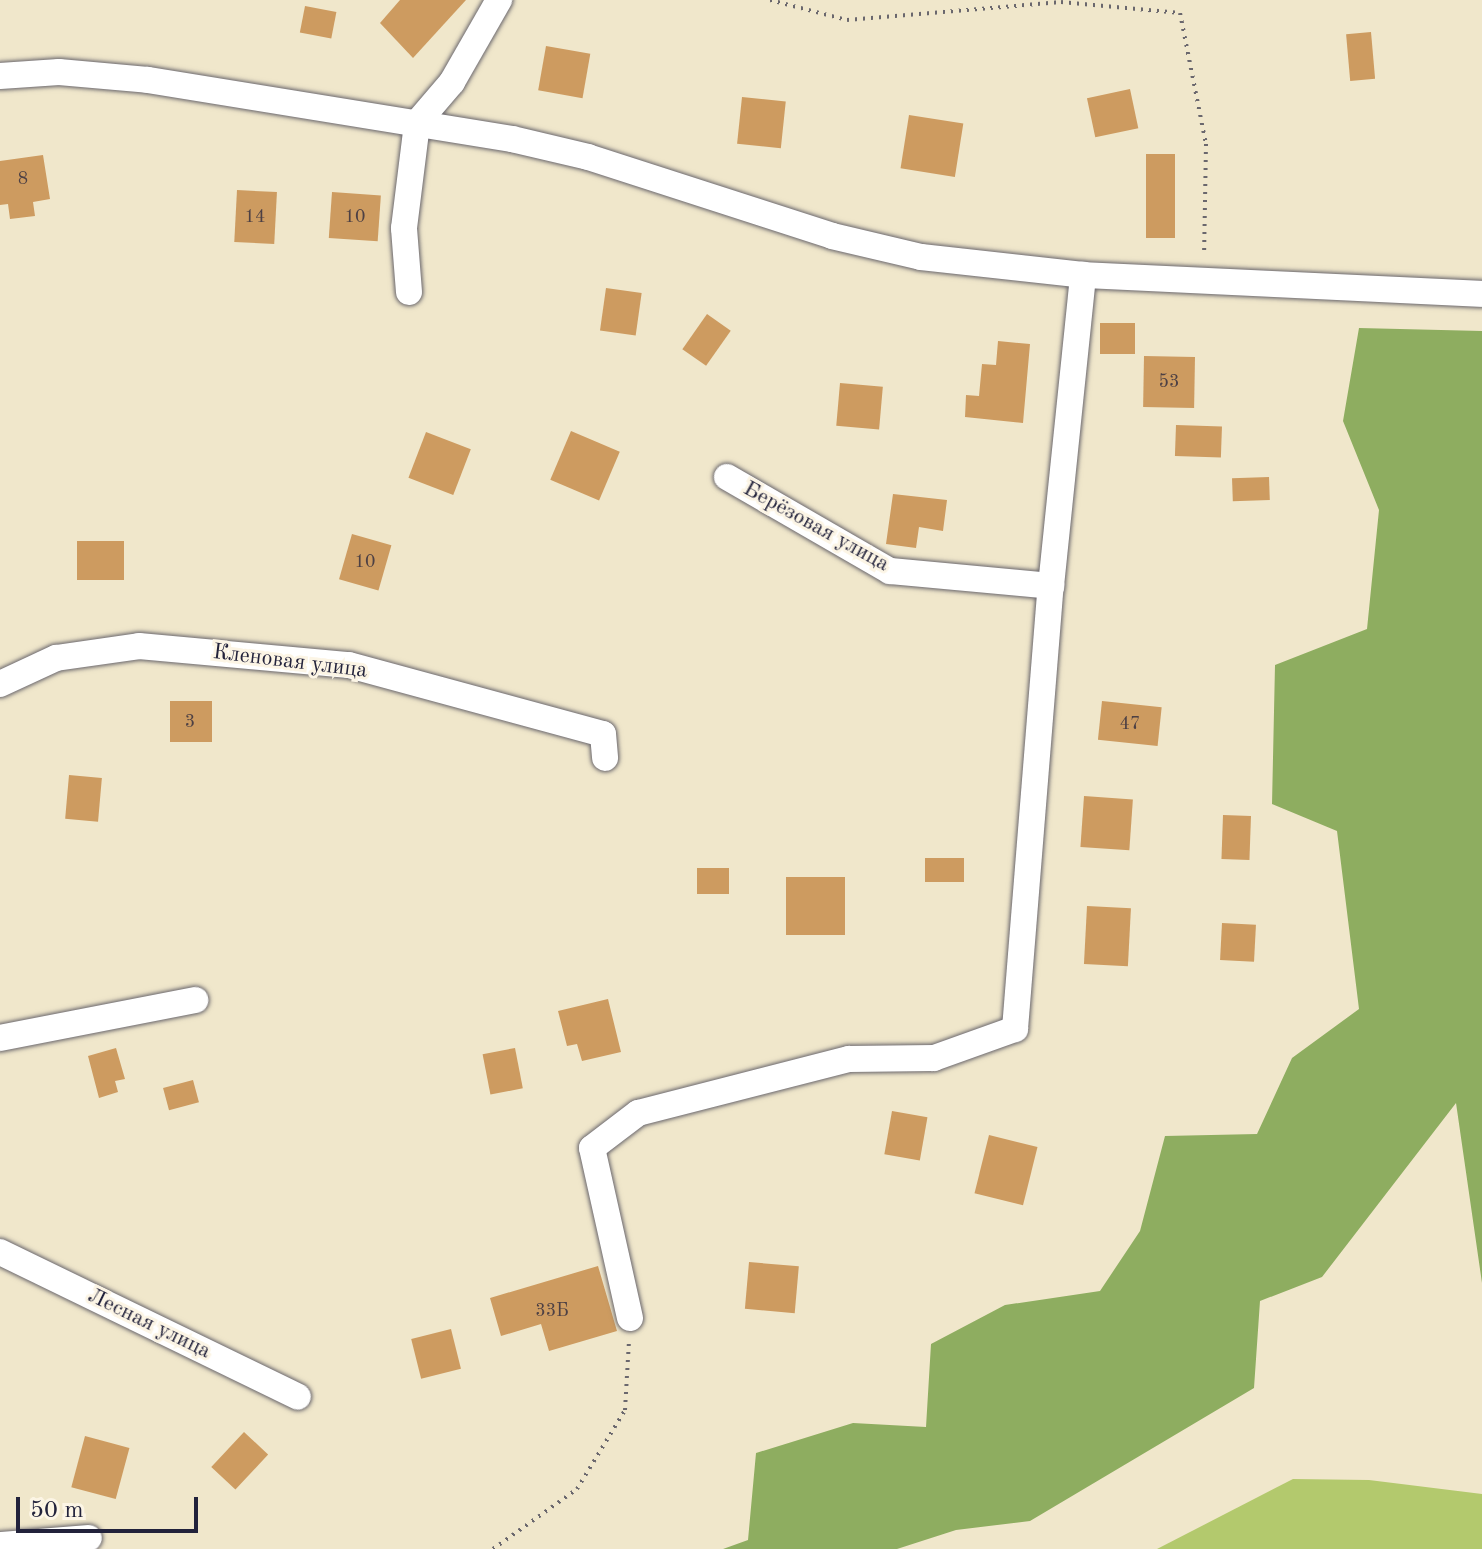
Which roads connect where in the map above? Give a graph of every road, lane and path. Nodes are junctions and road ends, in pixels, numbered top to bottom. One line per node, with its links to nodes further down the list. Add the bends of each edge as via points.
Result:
1 (499, 0): 4 (street, via 452,82)
2 (770, 0): 6 (path, via 847,20 1061,2 1180,13 1206,144)
3 (0, 76): 4 (street, via 59,72 148,80)
4 (417, 123): 5 (street, via 588,157 832,236 921,257); 7 (street, via 404,228)
5 (1083, 275): 6 (street); 10 (street)
6 (1204, 279): 8 (street)
7 (409, 292)
8 (1482, 294)
9 (727, 477): 10 (street, Берёзовая улица, via 890,571)
10 (1051, 586): 16 (street, via 1015,1029 934,1058 849,1059 638,1113 592,1148)
11 (0, 684): 12 (street, Кленовая улица, via 56,658 139,646 349,665 603,734)
12 (605, 758)
13 (195, 1000): 14 (street)
14 (0, 1038)
15 (0, 1252): 17 (street, Лесная улица)
16 (630, 1318): 20 (path, via 625,1410 577,1489)
17 (298, 1397)
18 (89, 1538): 19 (street)
19 (0, 1545)
20 (493, 1549)

